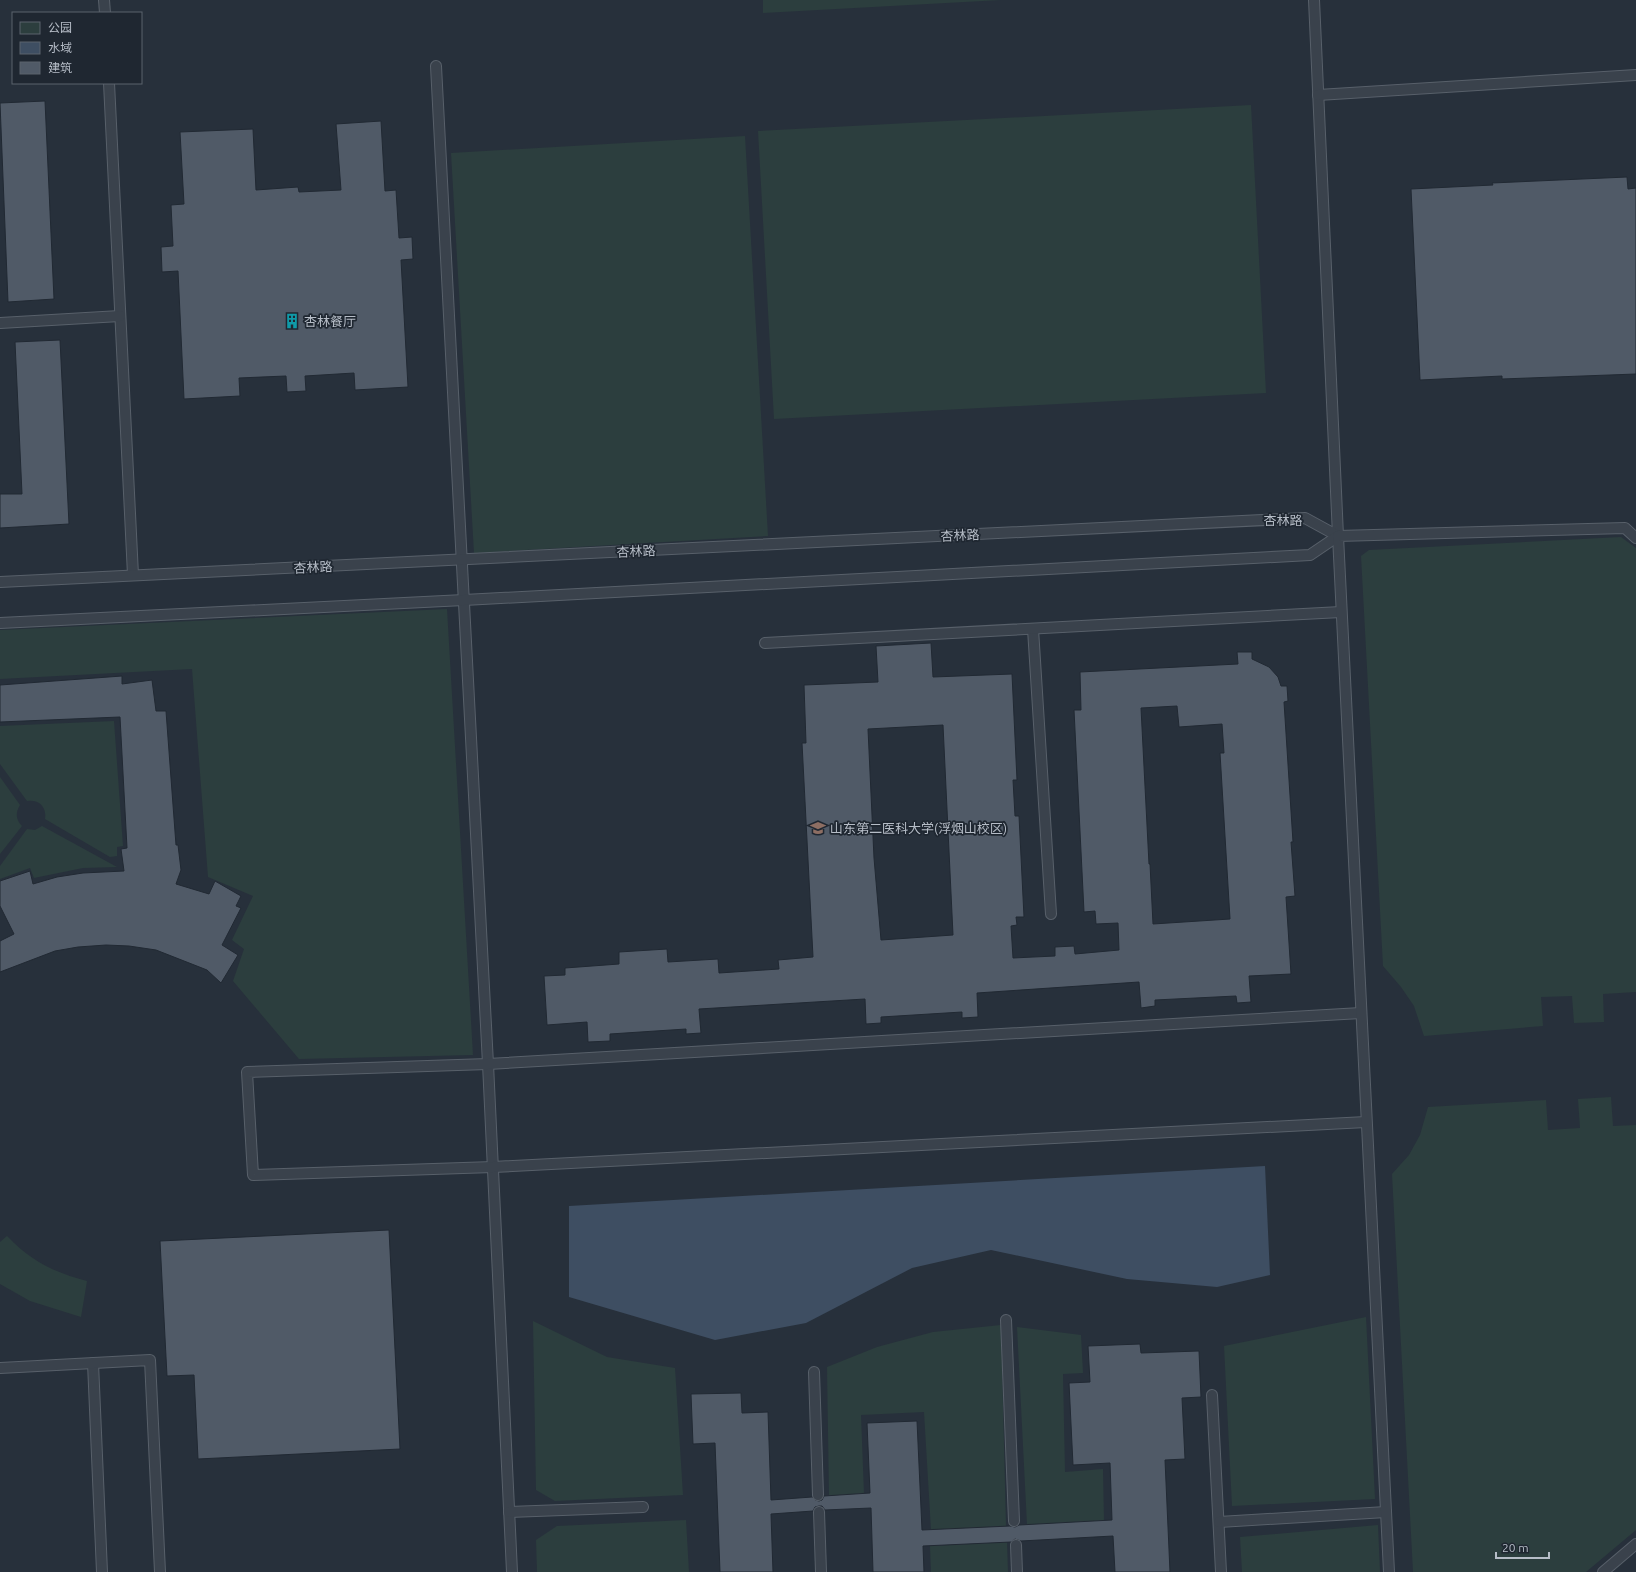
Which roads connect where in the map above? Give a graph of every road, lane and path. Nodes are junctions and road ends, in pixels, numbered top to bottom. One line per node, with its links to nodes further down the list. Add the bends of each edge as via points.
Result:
1 (104, 0): 3 (lane)
2 (1314, 0): 7 (lane)
3 (105, 12)
4 (436, 66): 12 (lane)
5 (1636, 75): 7 (lane)
6 (109, 84): 8 (lane)
7 (1318, 95): 10 (lane)
8 (120, 316): 9 (lane); 13 (lane)
9 (0, 323)
10 (1338, 536): 11 (lane, via 1625,528); 12 (lane, 杏林路, via 1305,518); 15 (lane, via 1310,555); 16 (lane)
11 (1636, 538)
12 (462, 559): 13 (lane, 杏林路); 15 (lane)
13 (133, 575): 14 (lane, 杏林路)
14 (0, 582)
15 (464, 600): 17 (lane); 22 (lane)
16 (1341, 612): 18 (lane); 21 (lane)
17 (0, 623)
18 (1033, 629): 19 (lane); 20 (lane)
19 (765, 643)
20 (1051, 914)
21 (1361, 1013): 22 (lane); 23 (lane)
22 (488, 1064): 24 (lane); 24 (lane, via 247,1072 253,1175)
23 (1366, 1122): 24 (lane); 34 (lane)
24 (493, 1168): 32 (lane)
25 (1006, 1320): 35 (lane)
26 (93, 1363): 27 (lane); 39 (lane); 40 (lane, via 150,1360)
27 (0, 1368)
28 (814, 1372): 30 (lane)
29 (1212, 1395): 36 (lane)
30 (818, 1495)
31 (643, 1507): 32 (lane)
32 (509, 1512): 41 (lane)
33 (819, 1512): 42 (lane)
34 (1386, 1512): 36 (lane); 45 (lane)
35 (1014, 1521)
36 (1219, 1522): 44 (lane)
37 (1636, 1544): 46 (lane)
38 (1016, 1545): 43 (lane)
39 (102, 1572)
40 (160, 1572)
41 (512, 1572)
42 (821, 1572)
43 (1017, 1572)
44 (1221, 1572)
45 (1389, 1572)
46 (1603, 1572)

